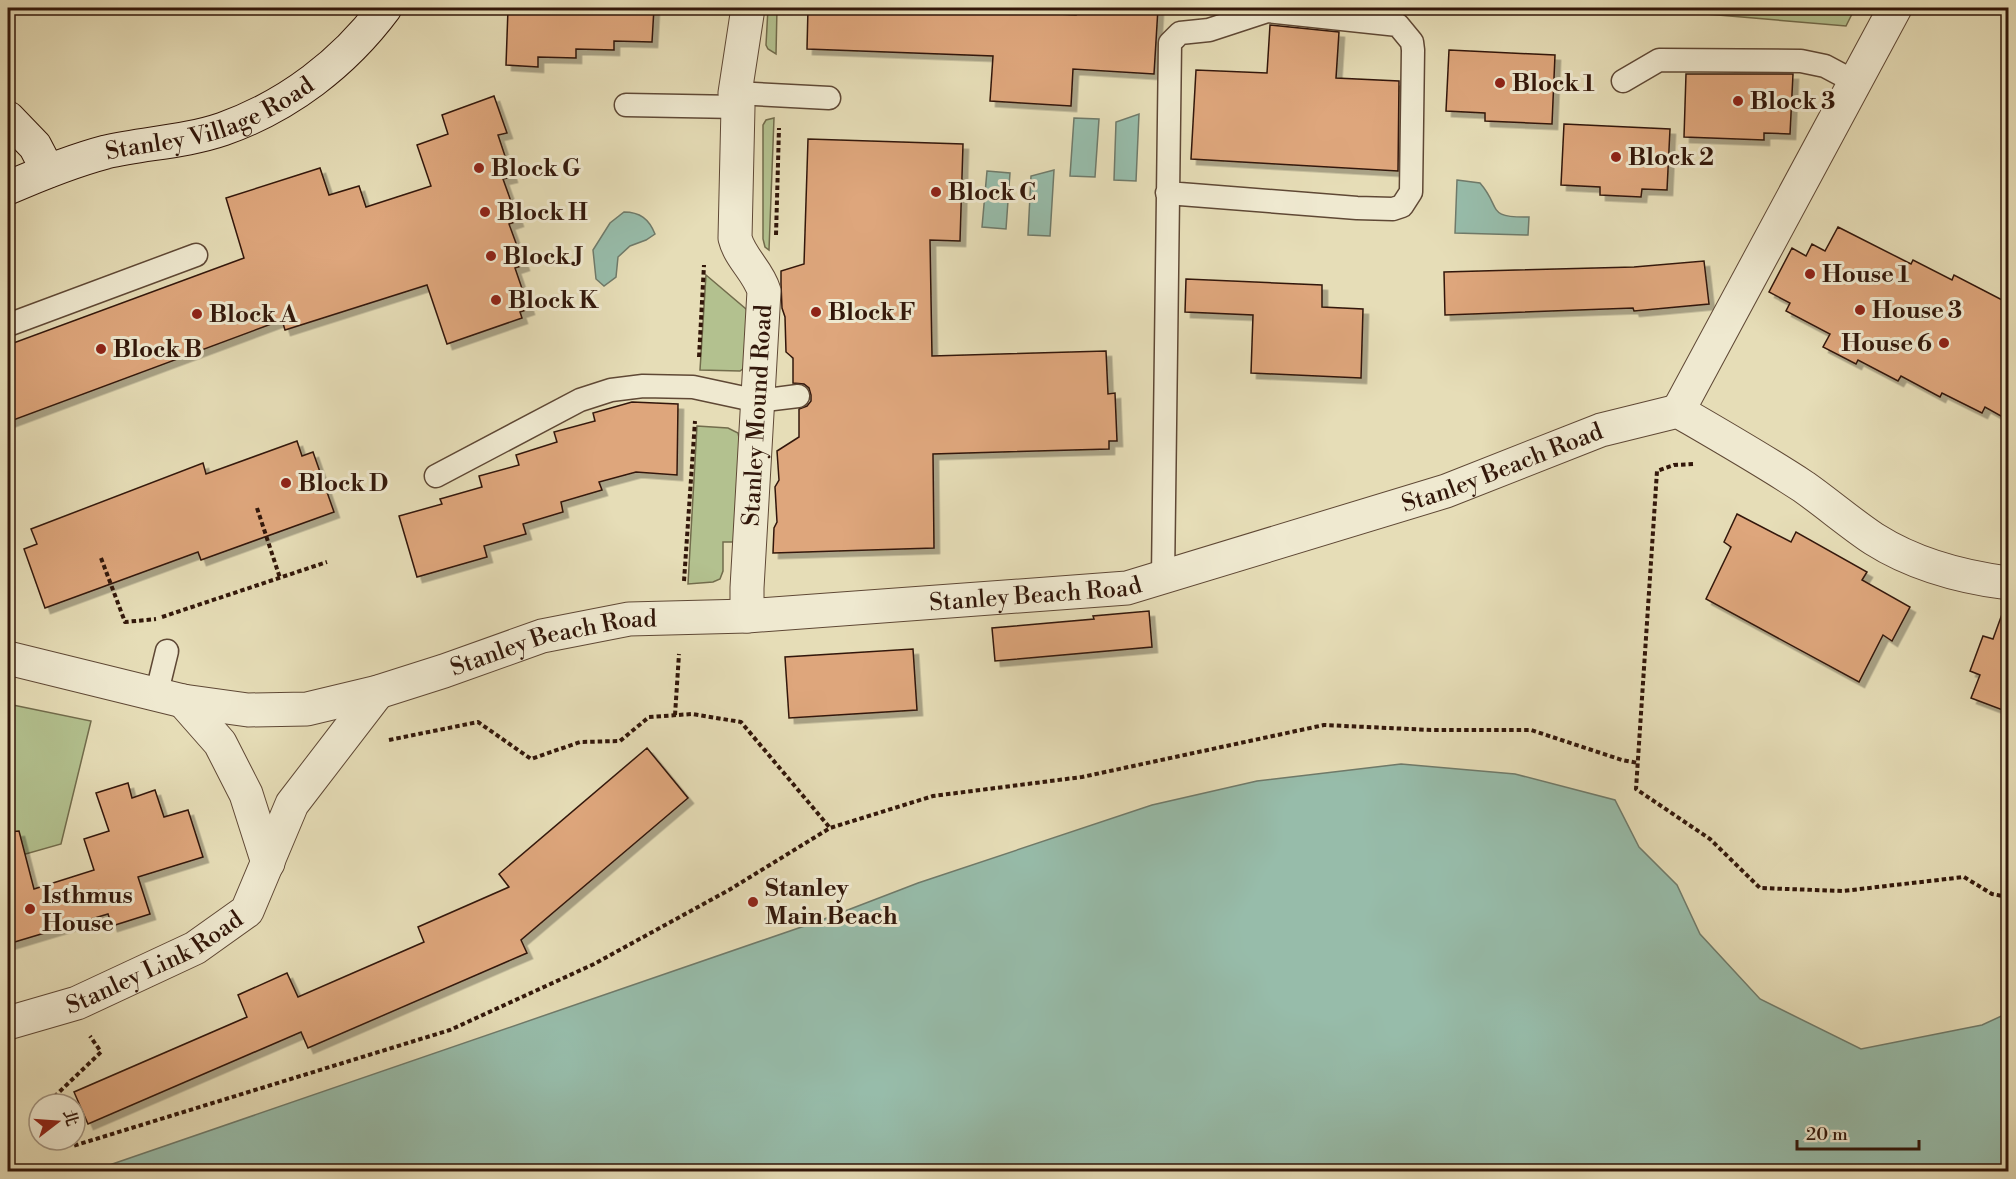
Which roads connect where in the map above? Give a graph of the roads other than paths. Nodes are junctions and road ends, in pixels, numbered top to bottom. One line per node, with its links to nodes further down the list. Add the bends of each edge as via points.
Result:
1 (385, 8): 10 (street, Stanley Village Road, via 328,69 277,105 221,130 107,152)
2 (748, 8): 7 (street, Stanley Mound Road)
3 (1895, 8): 6 (street)
4 (1623, 81): 6 (lane, via 1659,60 1801,61 1825,66)
5 (829, 98): 7 (lane)
6 (1854, 98): 17 (street)
7 (737, 100): 8 (lane); 16 (street, Stanley Mound Road, via 735,238 737,248 764,291)
8 (626, 105)
9 (8, 118): 10 (street, via 34,146)
10 (48, 171): 11 (street, Stanley Village Road)
11 (8, 188)
12 (1167, 193): 12 (lane, via 1357,208 1402,206 1410,192 1412,42 1398,25 1267,11 1209,30 1180,33 1170,44); 19 (lane)
13 (196, 255): 14 (lane)
14 (8, 325)
15 (798, 396): 16 (lane)
16 (758, 401): 18 (lane, via 697,388 643,386 611,390 580,400); 21 (street, Stanley Mound Road)
17 (1678, 411): 19 (street, Stanley Beach Road, via 1601,430 1446,492); 20 (street, via 1763,460 1896,551 1933,567)
18 (436, 476)
19 (1163, 577): 21 (street, Stanley Beach Road, via 1127,588)
20 (2008, 583)
21 (747, 616): 24 (street, Stanley Beach Road, via 629,619 542,636)
22 (167, 651): 25 (lane)
23 (8, 658): 25 (street, Stanley Beach Road)
24 (378, 692): 25 (street, Stanley Beach Road, via 307,709 248,710); 26 (street, Stanley Link Road, via 292,804)
25 (170, 699): 26 (street, via 220,743 246,794)
26 (268, 863): 27 (street, Stanley Link Road, via 247,911 195,948 77,1003)
27 (8, 1023)

